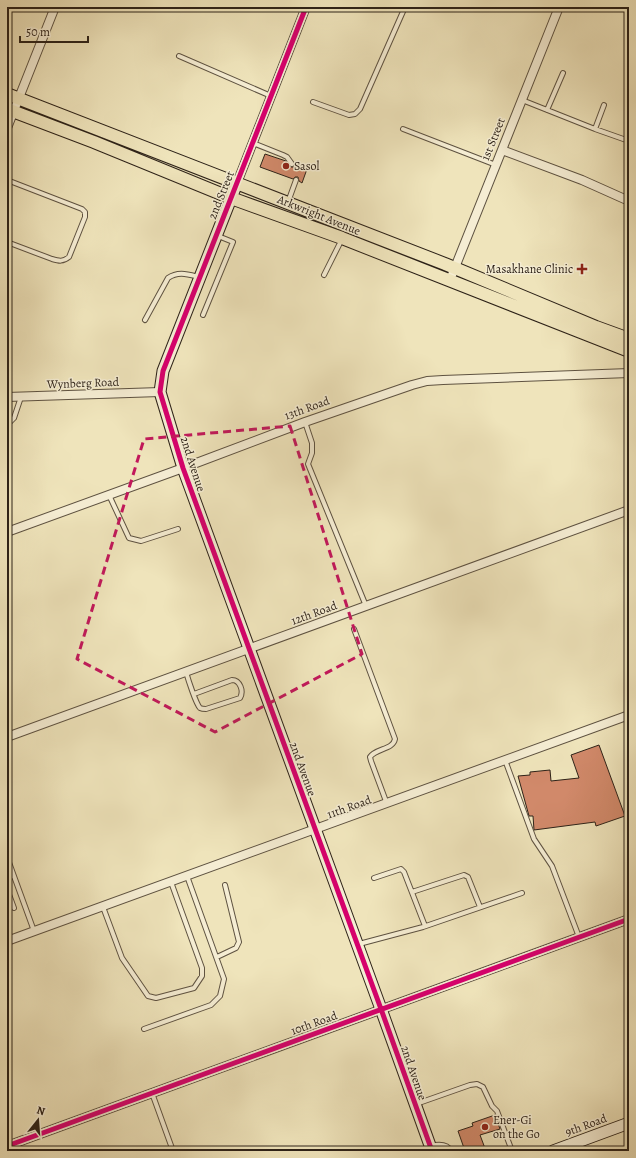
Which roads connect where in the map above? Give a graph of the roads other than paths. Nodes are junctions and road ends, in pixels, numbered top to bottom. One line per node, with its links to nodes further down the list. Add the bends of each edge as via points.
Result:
1 (55, 7): 9 (street)
2 (306, 7): 8 (street, 2nd Street)
3 (406, 7): 11 (lane, via 360,109 349,115)
4 (559, 7): 10 (street, 1st Street)
5 (179, 56): 8 (lane)
6 (563, 73): 14 (lane)
7 (7, 94): 9 (main road, Arkwright Avenue)
8 (271, 96): 19 (street, 2nd Street)
9 (19, 99): 13 (street); 25 (main road, Arkwright Avenue)
10 (522, 100): 14 (lane); 20 (street, 1st Street)
11 (314, 102)
12 (604, 105): 17 (lane)
13 (10, 110): 15 (street); 26 (main road, Arkwright Avenue)
14 (547, 110): 17 (lane)
15 (7, 128)
16 (403, 129): 22 (lane)
17 (595, 129): 18 (lane)
18 (629, 141)
19 (253, 143): 21 (lane, via 287,157); 25 (street, 2nd Street)
20 (502, 150): 22 (street, 1st Street); 27 (street)
21 (292, 164)
22 (496, 165): 32 (street, 1st Street)
23 (7, 180): 31 (lane, via 82,209 85,217 69,257 65,260 52,259)
24 (296, 180): 28 (lane)
25 (237, 183): 26 (street, 2nd Street); 28 (main road, Arkwright Avenue)
26 (231, 198): 29 (street, 2nd Street); 30 (main road, Arkwright Avenue)
27 (629, 201)
28 (288, 203): 32 (main road, Arkwright Avenue)
29 (216, 235): 34 (street, 2nd Street); 36 (lane, via 233,242)
30 (342, 238): 33 (lane); 35 (main road, Arkwright Avenue)
31 (7, 242)
32 (455, 268): 35 (street, 1st Street); 38 (main road, Arkwright Avenue)
33 (324, 275)
34 (199, 277): 37 (lane, via 179,273 168,278); 41 (street, 2nd Street, via 163,370)
35 (450, 280): 39 (main road, Arkwright Avenue)
36 (203, 315)
37 (145, 320)
38 (629, 339)
39 (629, 351)
40 (629, 373): 44 (street, 13th Road, via 427,381)
41 (160, 392): 43 (street, Wynberg Road); 46 (street, 2nd Avenue)
42 (7, 397): 43 (street, Wynberg Road)
43 (21, 397): 45 (lane, via 14,418)
44 (305, 422): 46 (street, 13th Road); 51 (lane, via 312,443 308,464)
45 (7, 425)
46 (183, 468): 47 (street, 13th Road); 53 (street, 2nd Avenue)
47 (109, 495): 49 (lane, via 129,538 141,541); 50 (street, 13th Road)
48 (629, 510): 51 (street, 12th Road)
49 (178, 530)
50 (7, 532)
51 (366, 607): 53 (street, 12th Road)
52 (354, 629): 59 (lane, via 395,739 394,743 370,757)
53 (249, 650): 54 (street, 12th Road); 60 (street, 2nd Avenue)
54 (186, 672): 55 (lane); 57 (street, 12th Road)
55 (194, 694): 55 (lane, via 199,706 206,709 240,698 242,692 236,680)
56 (629, 715): 58 (street, 11th Road)
57 (7, 737)
58 (505, 760): 59 (street, 11th Road); 77 (lane, via 534,838 554,870)
59 (387, 804): 60 (street, 11th Road)
60 (315, 830): 63 (street, 11th Road); 79 (street, 2nd Avenue)
61 (7, 857): 62 (lane)
62 (13, 875): 65 (lane); 76 (lane)
63 (187, 876): 66 (street, 11th Road); 80 (lane)
64 (374, 878): 69 (lane, via 401,869)
65 (7, 880)
66 (171, 882): 71 (street, 11th Road); 71 (lane, via 202,968 202,976 194,988 156,998 148,996 122,958)
67 (225, 885): 80 (lane, via 239,942 236,948)
68 (7, 889): 73 (lane)
69 (412, 892): 72 (lane, via 464,875 468,877); 75 (lane)
70 (522, 893): 72 (lane)
71 (103, 907): 76 (street, 11th Road)
72 (480, 907): 75 (lane)
73 (14, 908)
74 (629, 919): 77 (street, 10th Road)
75 (425, 926): 79 (lane)
76 (34, 932): 78 (street, 11th Road)
77 (579, 937): 81 (street, 10th Road)
78 (7, 941)
79 (356, 944): 81 (street, 2nd Avenue)
80 (217, 957): 82 (lane, via 224,979 220,996 216,1001)
81 (381, 1009): 83 (street, 10th Road); 84 (street, 2nd Avenue)
82 (144, 1029)
83 (152, 1093): 86 (street, 10th Road); 89 (lane)
84 (415, 1105): 88 (street, 2nd Avenue); 91 (lane, via 477,1084 483,1087 497,1111)
85 (629, 1123): 87 (street, 9th Road)
86 (7, 1146)
87 (578, 1147): 92 (street, 9th Road)
88 (431, 1149): 90 (lane, via 443,1144)
89 (173, 1151)
90 (451, 1151)
91 (512, 1151)
92 (553, 1151)

